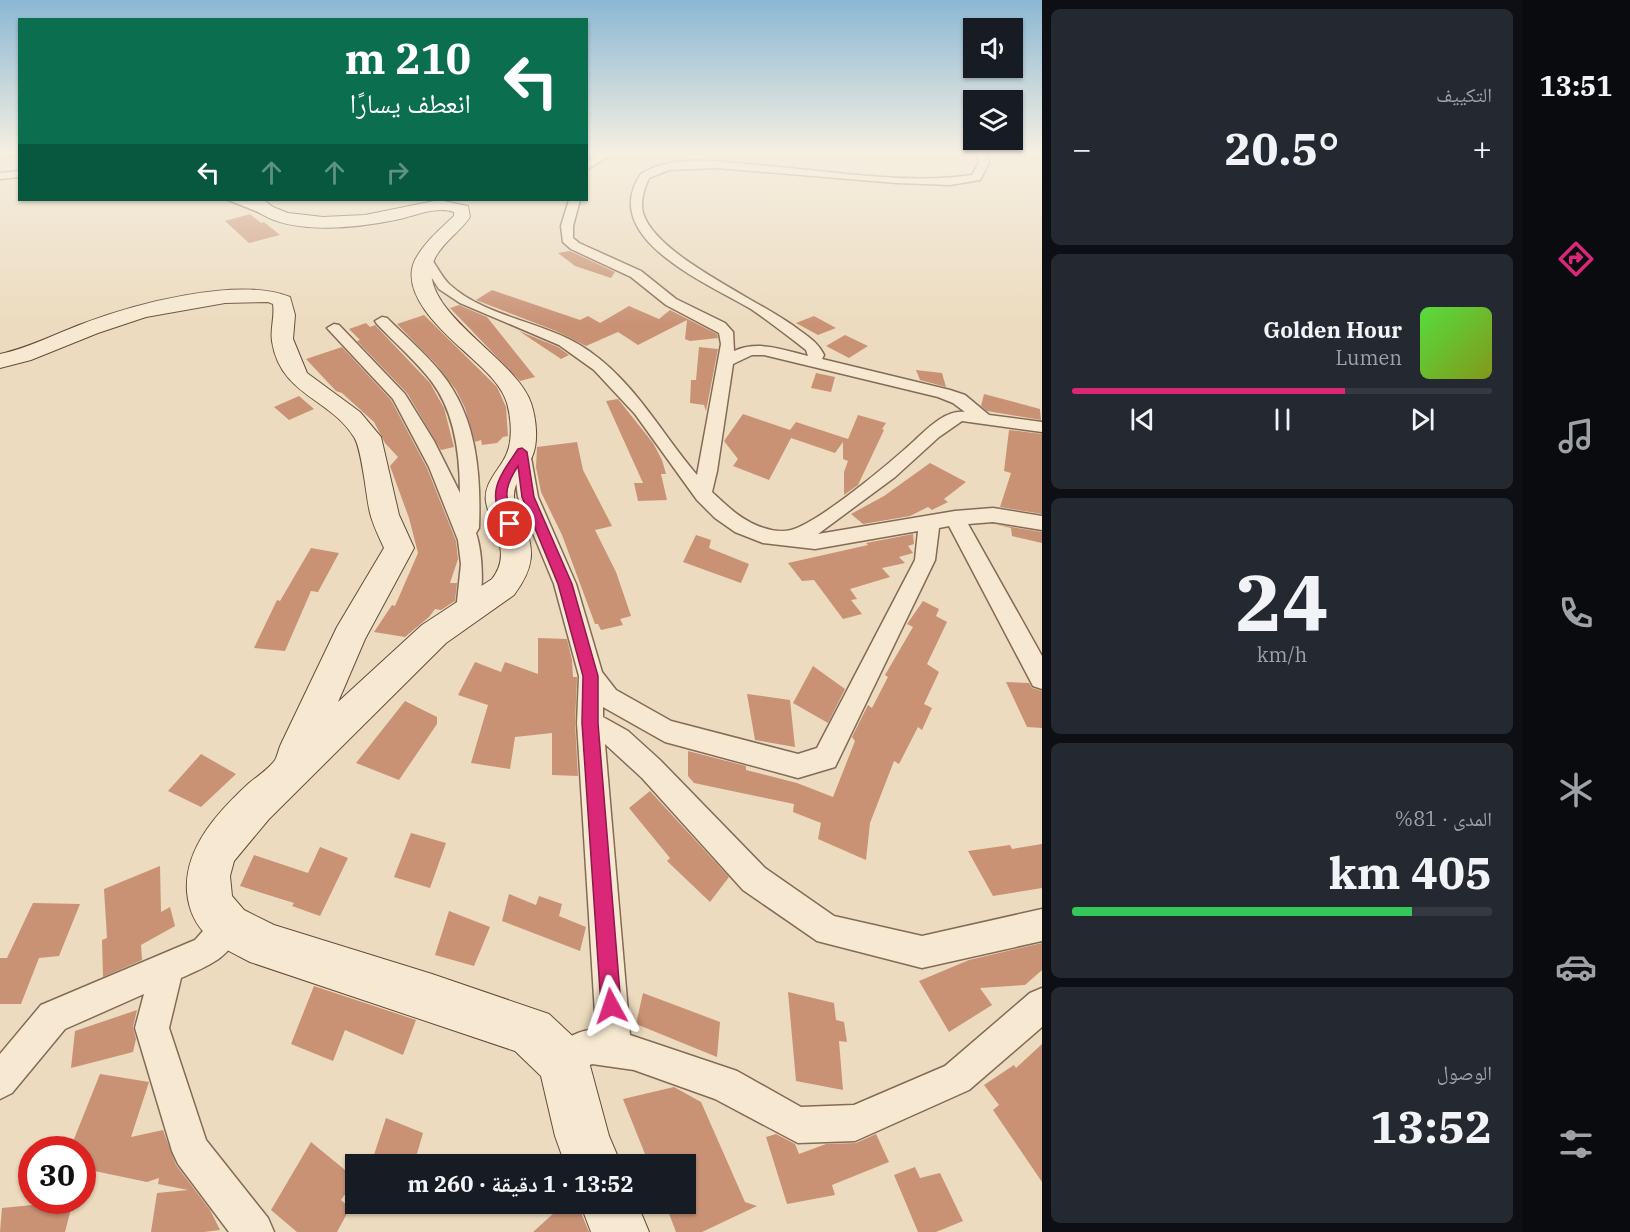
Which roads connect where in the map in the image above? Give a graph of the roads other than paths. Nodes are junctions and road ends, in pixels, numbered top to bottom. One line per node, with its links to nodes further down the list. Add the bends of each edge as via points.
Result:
1 (272, 209): 2 (main road, via 314,222 383,217)
2 (418, 209)
3 (461, 209): 6 (main road, via 462,217 442,236)
4 (571, 209): 10 (street, via 567,239 636,274 671,302 720,326 726,332)
5 (638, 209): 11 (street, via 645,232 672,256 757,307 813,348)
6 (426, 260): 14 (main road, via 422,273 432,304 445,322 495,367 518,398); 15 (street, via 438,281 465,301 543,333 582,352 599,366 645,415)
7 (382, 321): 20 (street, via 442,385 463,430 470,515)
8 (334, 328): 20 (street, via 390,384 410,415 453,500)
9 (0, 361): 25 (main road, via 18,358 145,310 245,295 271,295 283,301 282,339 287,356 298,376 351,417 368,437 386,515 399,548 349,637)
10 (726, 361): 11 (street, via 749,350); 15 (street)
11 (814, 361): 12 (street, via 944,393)
12 (983, 418): 13 (street); 19 (street, via 959,416 947,422 896,467 812,530)
13 (1042, 427)
14 (522, 452): 21 (main road, via 503,480 500,501 516,543 518,562 503,587); 22 (street, via 528,497 565,584)
15 (702, 492): 19 (street, via 736,522 756,533)
16 (956, 518): 17 (street); 18 (street, via 993,515); 23 (street)
17 (929, 523): 19 (street, via 815,542); 22 (street, via 925,560 826,758 798,766 665,731 608,697)
18 (1042, 523)
19 (784, 538)
20 (468, 545): 21 (street, via 471,556)
21 (467, 611): 25 (main road, via 397,666)
22 (591, 676): 24 (street)
23 (1042, 678)
24 (590, 723): 26 (street, via 619,739 651,769 754,879 828,930 921,952); 30 (street)
25 (286, 777): 27 (main road, via 255,805 217,849 208,876 211,906)
26 (1042, 925)
27 (228, 926): 28 (street, via 206,951); 31 (main road, via 266,946 531,1032)
28 (167, 969): 32 (street, via 53,1017); 35 (street, via 152,1028 190,1151)
29 (1042, 1005): 30 (street, via 957,1078 855,1123 798,1125 724,1084 634,1053)
30 (614, 1050): 31 (street, via 589,1046)
31 (562, 1062): 33 (main road)
32 (0, 1081)
33 (589, 1154)
34 (613, 1214): 36 (main road)
35 (254, 1232)
36 (620, 1232)

